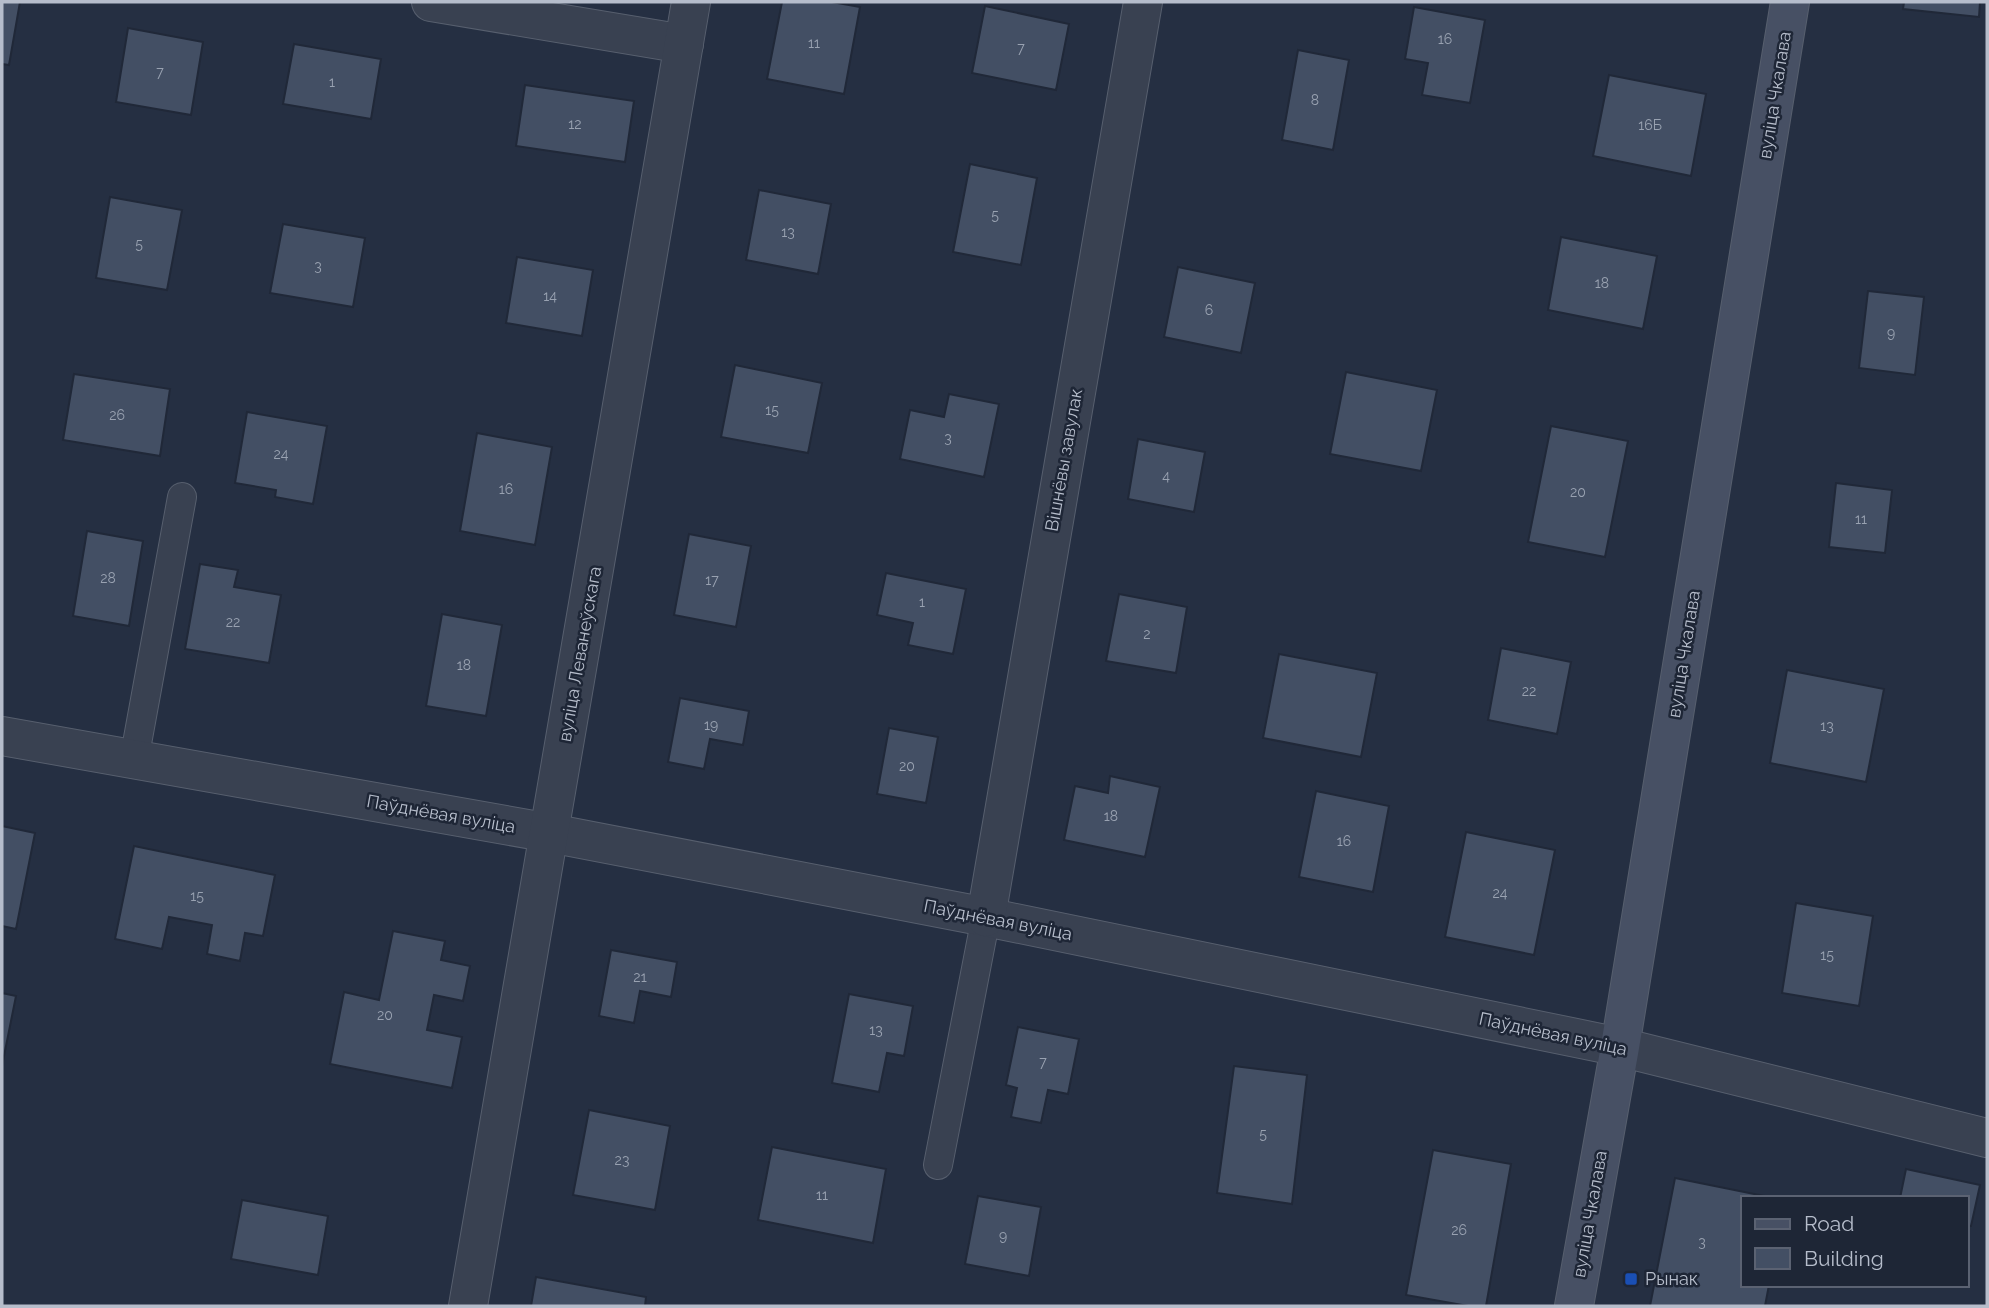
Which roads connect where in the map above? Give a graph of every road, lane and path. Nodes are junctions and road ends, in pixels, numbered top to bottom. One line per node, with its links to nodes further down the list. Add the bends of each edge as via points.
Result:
1 (431, 2): 5 (street)
2 (691, 2): 5 (street, вуліца Леванеўскага)
3 (1143, 2): 10 (street, Вішнёвы завулак)
4 (1790, 2): 11 (main road, вуліца Чкалава)
5 (684, 44): 9 (street, вуліца Леванеўскага)
6 (182, 496): 8 (lane)
7 (2, 736): 8 (street, Паўднёвая вуліца)
8 (134, 760): 9 (street, Паўднёвая вуліца)
9 (550, 833): 10 (street, Паўднёвая вуліца); 14 (street, вуліца Леванеўскага)
10 (986, 917): 11 (street, Паўднёвая вуліца); 13 (lane)
11 (1620, 1047): 12 (street, Паўднёвая вуліца); 15 (main road, вуліца Чкалава)
12 (1987, 1138)
13 (938, 1165)
14 (468, 1306)
15 (1574, 1306)

